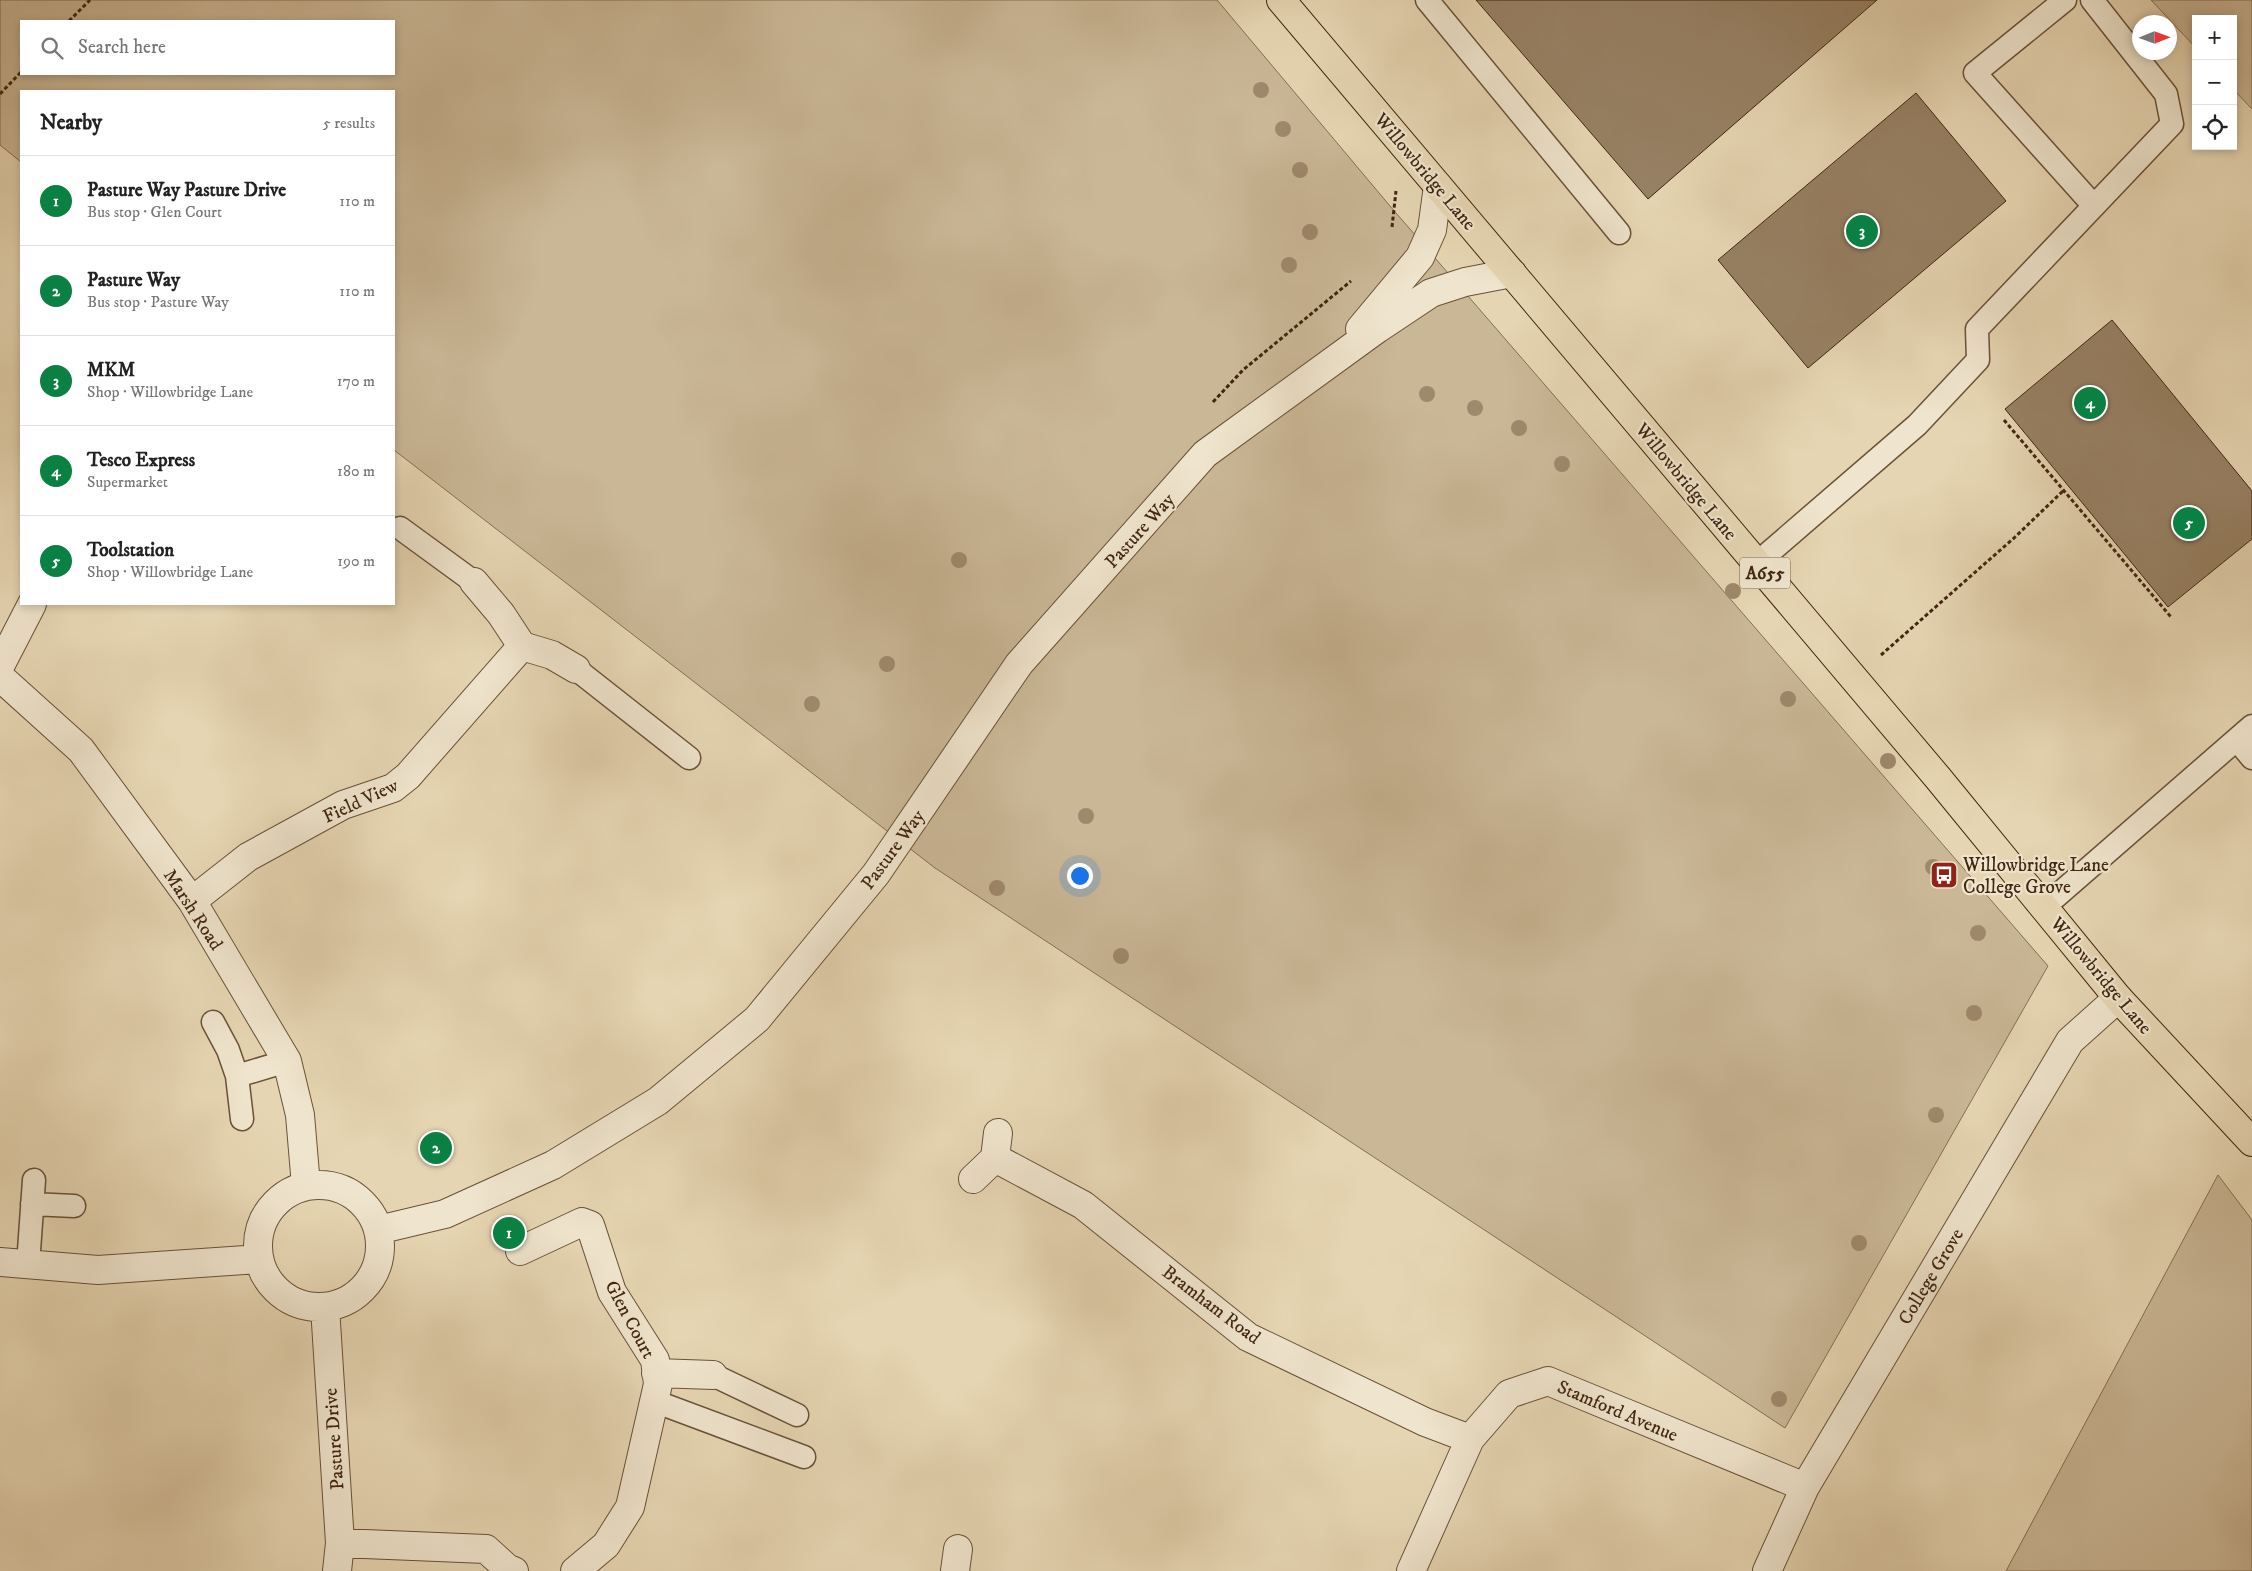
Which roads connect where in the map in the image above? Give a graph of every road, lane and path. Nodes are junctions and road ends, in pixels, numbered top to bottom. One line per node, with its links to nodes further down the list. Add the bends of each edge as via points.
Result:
1 (90, 0): 6 (path)
2 (1281, 0): 9 (main road, Willowbridge Lane / A655)
3 (1428, 0): 11 (lane)
4 (2065, 0): 10 (lane, via 1975,73)
5 (2092, 0): 10 (lane, via 2166,94 2172,124)
6 (71, 20)
7 (20, 73): 8 (path)
8 (0, 94)
9 (1438, 186): 12 (main road, Willowbridge Lane / A655); 13 (street, Pasture Way, via 1432,230 1420,257)
10 (2094, 206): 17 (lane, via 1977,329 1978,360 1917,425)
11 (1619, 233)
12 (1512, 273): 13 (street, Pasture Way, via 1465,282 1432,293); 17 (main road, Willowbridge Lane / A655)
13 (1326, 365): 42 (street, Pasture Way, via 1205,454 1019,664 876,874 757,1019 658,1101 553,1165 445,1214)
14 (2004, 420): 15 (path)
15 (2064, 491): 20 (path); 25 (path)
16 (400, 528): 18 (lane)
17 (1756, 563): 25 (main road, Willowbridge Lane / A655)
18 (474, 582): 21 (street)
19 (31, 605): 22 (street)
20 (2171, 618)
21 (522, 646): 23 (street, via 552,655); 29 (street, Field View, via 408,776 393,788 343,805 248,857)
22 (0, 666)
23 (576, 669): 27 (lane)
24 (0, 678): 29 (street, Marsh Road, via 81,750)
25 (1854, 678): 30 (main road, Willowbridge Lane / A655)
26 (2245, 733): 28 (lane); 30 (lane)
27 (689, 758)
28 (2252, 758)
29 (192, 901): 33 (street, Marsh Road)
30 (2044, 907): 31 (main road, Willowbridge Lane / A655)
31 (2118, 998): 36 (main road, Willowbridge Lane / A655); 54 (street, College Grove, via 2070,1041)
32 (213, 1022): 34 (lane)
33 (287, 1061): 34 (lane); 39 (street, Marsh Road, via 300,1115)
34 (237, 1076): 35 (lane)
35 (242, 1119)
36 (2252, 1142)
37 (973, 1179): 52 (street, Bramham Road, via 996,1146 1083,1205 1248,1337 1425,1422)
38 (34, 1180): 40 (lane)
39 (306, 1186): 42 (street, via 334,1186 353,1195 366,1206); 44 (street, via 285,1195 265,1216 258,1238)
40 (32, 1204): 41 (lane); 46 (lane)
41 (74, 1206)
42 (378, 1230): 47 (street, via 378,1262 367,1283 348,1300)
43 (520, 1251): 48 (street, Glen Court, via 582,1222 590,1225 612,1292 655,1360)
44 (259, 1259): 46 (street, via 98,1270); 47 (street, via 269,1281 283,1296 303,1305)
45 (0, 1262): 46 (street)
46 (28, 1265)
47 (325, 1307): 55 (street, Pasture Drive)
48 (656, 1373): 49 (street, Glen Court); 50 (street, Glen Court, via 658,1384)
49 (713, 1375): 51 (lane)
50 (654, 1401): 53 (lane); 56 (street, Glen Court, via 630,1507 606,1545)
51 (797, 1415)
52 (1470, 1439): 54 (street, Stamford Avenue, via 1509,1394 1548,1381); 59 (street, Stamford Avenue)
53 (804, 1457)
54 (1804, 1487): 60 (street, College Grove)
55 (340, 1543): 57 (street, Pasture Drive); 58 (street, via 486,1549)
56 (577, 1570)
57 (336, 1571)
58 (514, 1571)
59 (1411, 1571)
60 (1767, 1571)

